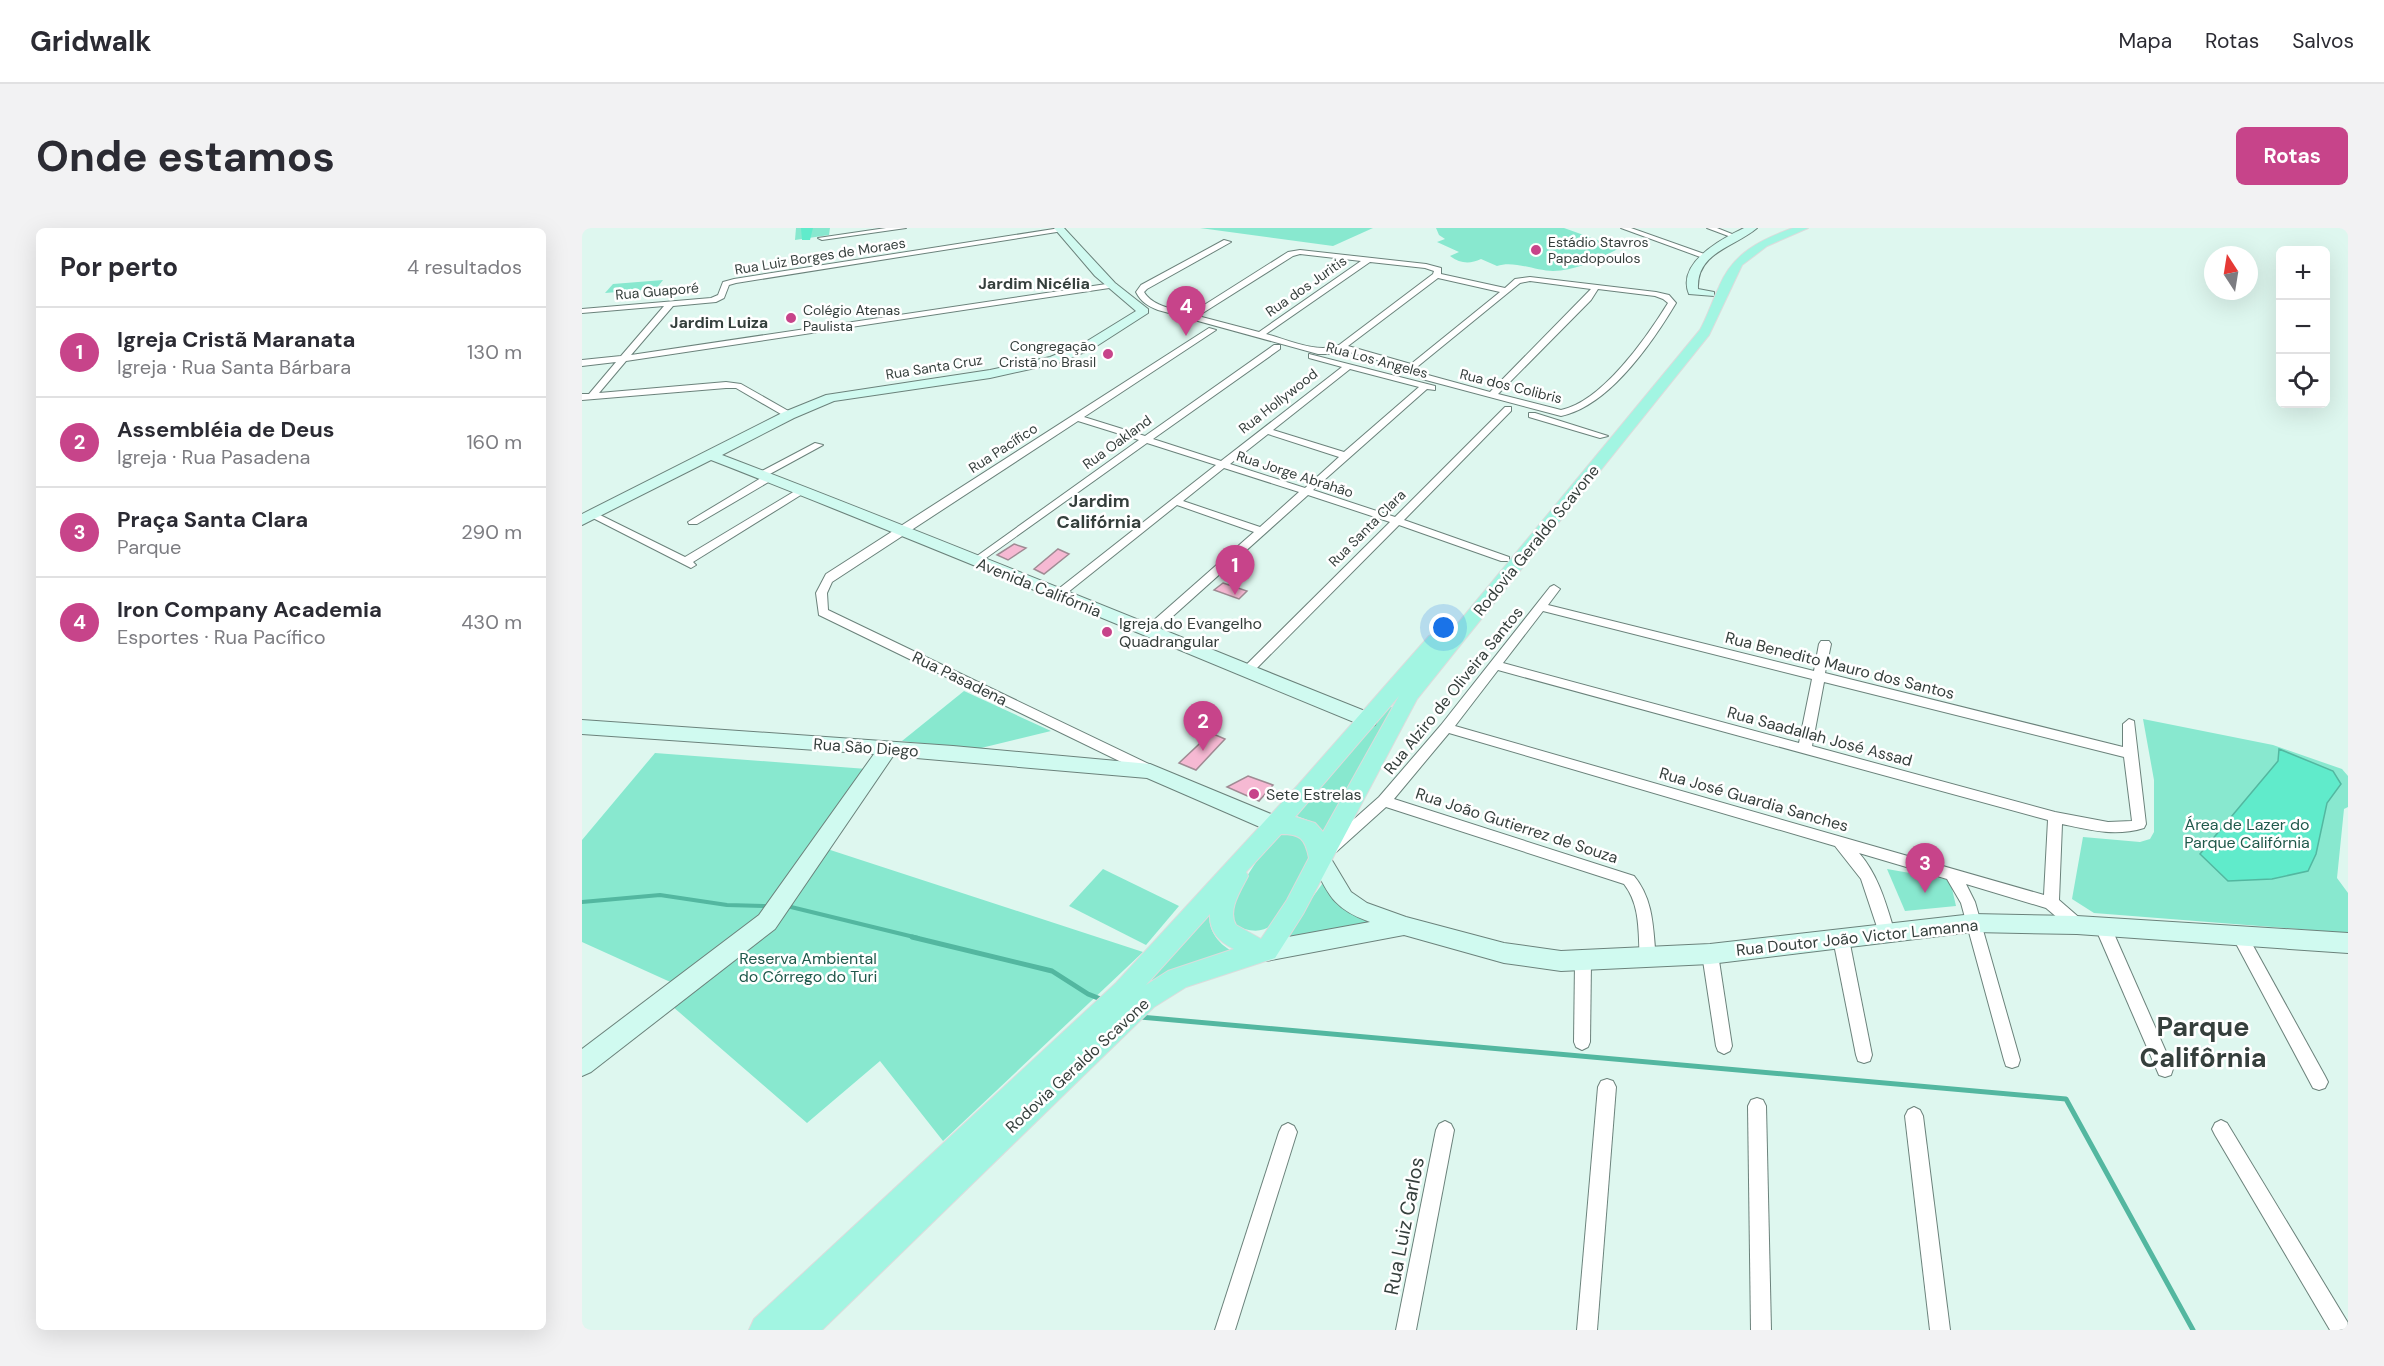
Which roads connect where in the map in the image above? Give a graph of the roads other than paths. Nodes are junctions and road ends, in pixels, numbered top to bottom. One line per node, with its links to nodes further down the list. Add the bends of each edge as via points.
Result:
1 (903, 228): 9 (street)
2 (1624, 228): 11 (street)
3 (1710, 228): 8 (street)
4 (1752, 228): 8 (street)
5 (1784, 228): 18 (main road, Rodovia Geraldo Scavone, via 1736,252 1719,273)
6 (1803, 228): 81 (main road, Rodovia Geraldo Scavone, via 1755,248 1737,264 1705,332 1409,696)
7 (1060, 229): 14 (street, Rua Luiz Borges de Moraes); 15 (street)
8 (1733, 236): 11 (street)
9 (822, 238)
10 (1227, 242): 22 (street, Rua dos Colibris, via 1144,287 1140,294 1150,304)
11 (1706, 256): 18 (street, via 1692,288 1693,292)
12 (1369, 260): 13 (street, via 1435,268); 22 (street, via 1295,253); 24 (street, Rua dos Juritis)
13 (1437, 275): 17 (street); 26 (street)
14 (726, 284): 19 (street, Rua Guaporé, via 718,298)
15 (1113, 285): 20 (street); 28 (street)
16 (1596, 287): 17 (street, via 1527,279); 36 (street); 36 (street, Rua dos Colibris, via 1656,294 1672,303 1653,334 1622,370 1571,414)
17 (1506, 291): 32 (street)
18 (1710, 294): 42 (main road, Rodovia Geraldo Scavone, via 1689,338)
19 (670, 304): 21 (street, Rua Guaporé); 28 (street)
20 (1144, 311): 23 (street, Rua Los Angeles); 39 (street, Rua Santa Cruz, via 1064,357 990,374 831,399)
21 (583, 312)
22 (1192, 316): 24 (street, Rua dos Colibris)
23 (1212, 330): 25 (street, Rua Los Angeles); 40 (street, Rua Pacífico)
24 (1260, 335): 26 (street, Rua dos Colibris, via 1318,351)
25 (1277, 347): 31 (street, Rua Los Angeles); 43 (street, Rua Oakland)
26 (1342, 347): 27 (street, Rua dos Colibris)
27 (1372, 356): 29 (street, Rua dos Colibris); 33 (street)
28 (621, 359): 30 (street); 37 (street)
29 (1389, 361): 32 (street, Rua dos Colibris); 34 (street)
30 (582, 363)
31 (1348, 366): 33 (street, Rua Los Angeles); 41 (street, Rua Hollywood)
32 (1412, 367): 36 (street, Rua dos Colibris, via 1425,377)
33 (1359, 369): 34 (street, Rua Los Angeles)
34 (1377, 374): 35 (street, Rua Los Angeles)
35 (1425, 386): 38 (street, Rua Los Angeles); 46 (street)
36 (1491, 396)
37 (587, 397): 39 (street, via 738,386)
38 (1509, 409): 42 (street, Rua Los Angeles); 53 (street, Rua Santa Clara)
39 (789, 415): 45 (street)
40 (1076, 417): 43 (street, Rua Jorge Abrahão); 55 (street, Rua Pacífico)
41 (1265, 430): 46 (street); 47 (street, Rua Hollywood)
42 (1603, 436): 57 (main road, Rodovia Geraldo Scavone)
43 (1143, 440): 47 (street, Rua Jorge Abrahão); 58 (street, Rua Oakland)
44 (818, 445): 48 (street)
45 (710, 455): 48 (street, Avenida Califórnia); 52 (street)
46 (1346, 456): 50 (street)
47 (1222, 464): 50 (street, Rua Jorge Abrahão); 51 (street, Rua Hollywood)
48 (764, 477): 49 (street, Avenida Califórnia); 54 (street)
49 (800, 491): 52 (street, via 689,564); 55 (street, Avenida Califórnia)
50 (1305, 491): 53 (street, Rua Jorge Abrahão); 56 (street)
51 (1177, 502): 56 (street); 60 (street, Rua Hollywood)
52 (587, 517)
53 (1395, 520): 57 (street, Rua Jorge Abrahão); 66 (street, Rua Santa Clara)
54 (693, 522)
55 (902, 529): 58 (street, Avenida Califórnia); 61 (street, Rua Pacífico, via 830,576)
56 (1262, 531): 63 (street)
57 (1505, 559): 68 (main road, Rodovia Geraldo Scavone)
58 (975, 561): 60 (street, Avenida Califórnia)
59 (1554, 589): 62 (street, Rua Alziro de Oliveira Santos)
60 (1058, 594): 63 (street, Avenida Califórnia)
61 (819, 597): 75 (street, Rua Pasadena, via 823,612)
62 (1543, 607): 65 (street, Rua Alziro de Oliveira Santos); 67 (street, Rua Benedito Mauro dos Santos)
63 (1149, 631): 66 (street, Avenida Califórnia)
64 (1825, 645): 67 (street)
65 (1494, 665): 71 (street, Rua Alziro de Oliveira Santos); 72 (street, Rua Saadallah José Assad)
66 (1248, 670): 68 (street, Avenida Califórnia)
67 (1817, 677): 72 (street); 74 (street, Rua Benedito Mauro dos Santos)
68 (1368, 720): 78 (main road, Rodovia Geraldo Scavone)
69 (2129, 724): 74 (street)
70 (582, 727): 73 (street, Rua São Diego)
71 (1446, 728): 76 (street, Rua Alziro de Oliveira Santos); 80 (street, Rua José Guardia Sanches)
72 (1805, 748): 77 (street, Rua Saadallah José Assad)
73 (888, 749): 75 (street, Rua São Diego); 100 (street, via 767,922)
74 (2130, 754): 77 (street, Rua Saadallah José Assad, via 2139,824 2116,827)
75 (1104, 759): 78 (street, Rua São Diego, via 1149,771)
76 (1384, 801): 81 (street, Rua Alziro de Oliveira Santos); 94 (street, Rua João Gutierrez de Souza, via 1629,880 1642,899)
77 (2055, 817): 83 (street)
78 (1276, 825): 79 (main road, Rodovia Geraldo Scavone); 81 (main road, via 1302,826 1311,831 1317,839)
79 (1258, 842): 92 (main road, via 1220,912 1224,930 1230,936); 109 (main road, Rodovia Geraldo Scavone, via 1125,991)
80 (1836, 842): 82 (street, Rua José Guardia Sanches); 88 (street, via 1857,858 1870,878)
81 (1320, 858): 86 (street, Rua Doutor João Victor Lamanna, via 1343,898 1359,909); 92 (main road, Rodovia Geraldo Scavone)
82 (1952, 874): 83 (street, Rua José Guardia Sanches); 84 (street, via 1964,894)
83 (2051, 903): 85 (street)
84 (1973, 923): 85 (street, Rua Doutor João Victor Lamanna); 88 (street, Rua Doutor João Victor Lamanna); 99 (street)
85 (2077, 925): 87 (street, Rua Doutor João Victor Lamanna)
86 (1406, 926): 92 (street, Rua Doutor João Victor Lamanna); 95 (street, Rua Doutor João Victor Lamanna, via 1504,953)
87 (2103, 927): 89 (street, Rua Doutor João Victor Lamanna); 101 (street)
88 (1887, 933): 90 (street, Rua Doutor João Victor Lamanna)
89 (2240, 936): 91 (street, Rua Doutor João Victor Lamanna); 102 (street)
90 (1841, 939): 93 (street, Rua Doutor João Victor Lamanna); 98 (street)
91 (2348, 943)
92 (1266, 951): 110 (main road, Rodovia Geraldo Scavone, via 1177,979 1145,999)
93 (1710, 954): 94 (street, Rua Doutor João Victor Lamanna); 97 (street)
94 (1648, 959): 95 (street, Rua Doutor João Victor Lamanna)
95 (1583, 962): 96 (street)
96 (1582, 1042)
97 (1724, 1046)
98 (1864, 1055)
99 (2012, 1060)
100 (582, 1064)
101 (2165, 1069)
102 (2319, 1082)
103 (1608, 1087): 113 (street)
104 (1757, 1106): 114 (street)
105 (1914, 1116): 115 (street)
106 (2221, 1129): 116 (street)
107 (1445, 1130): 112 (street, Rua Luiz Carlos)
108 (1288, 1132): 111 (street)
109 (765, 1330)
110 (800, 1330)
111 (1225, 1330)
112 (1406, 1330)
113 (1587, 1330)
114 (1761, 1330)
115 (1940, 1330)
116 (2341, 1330)

